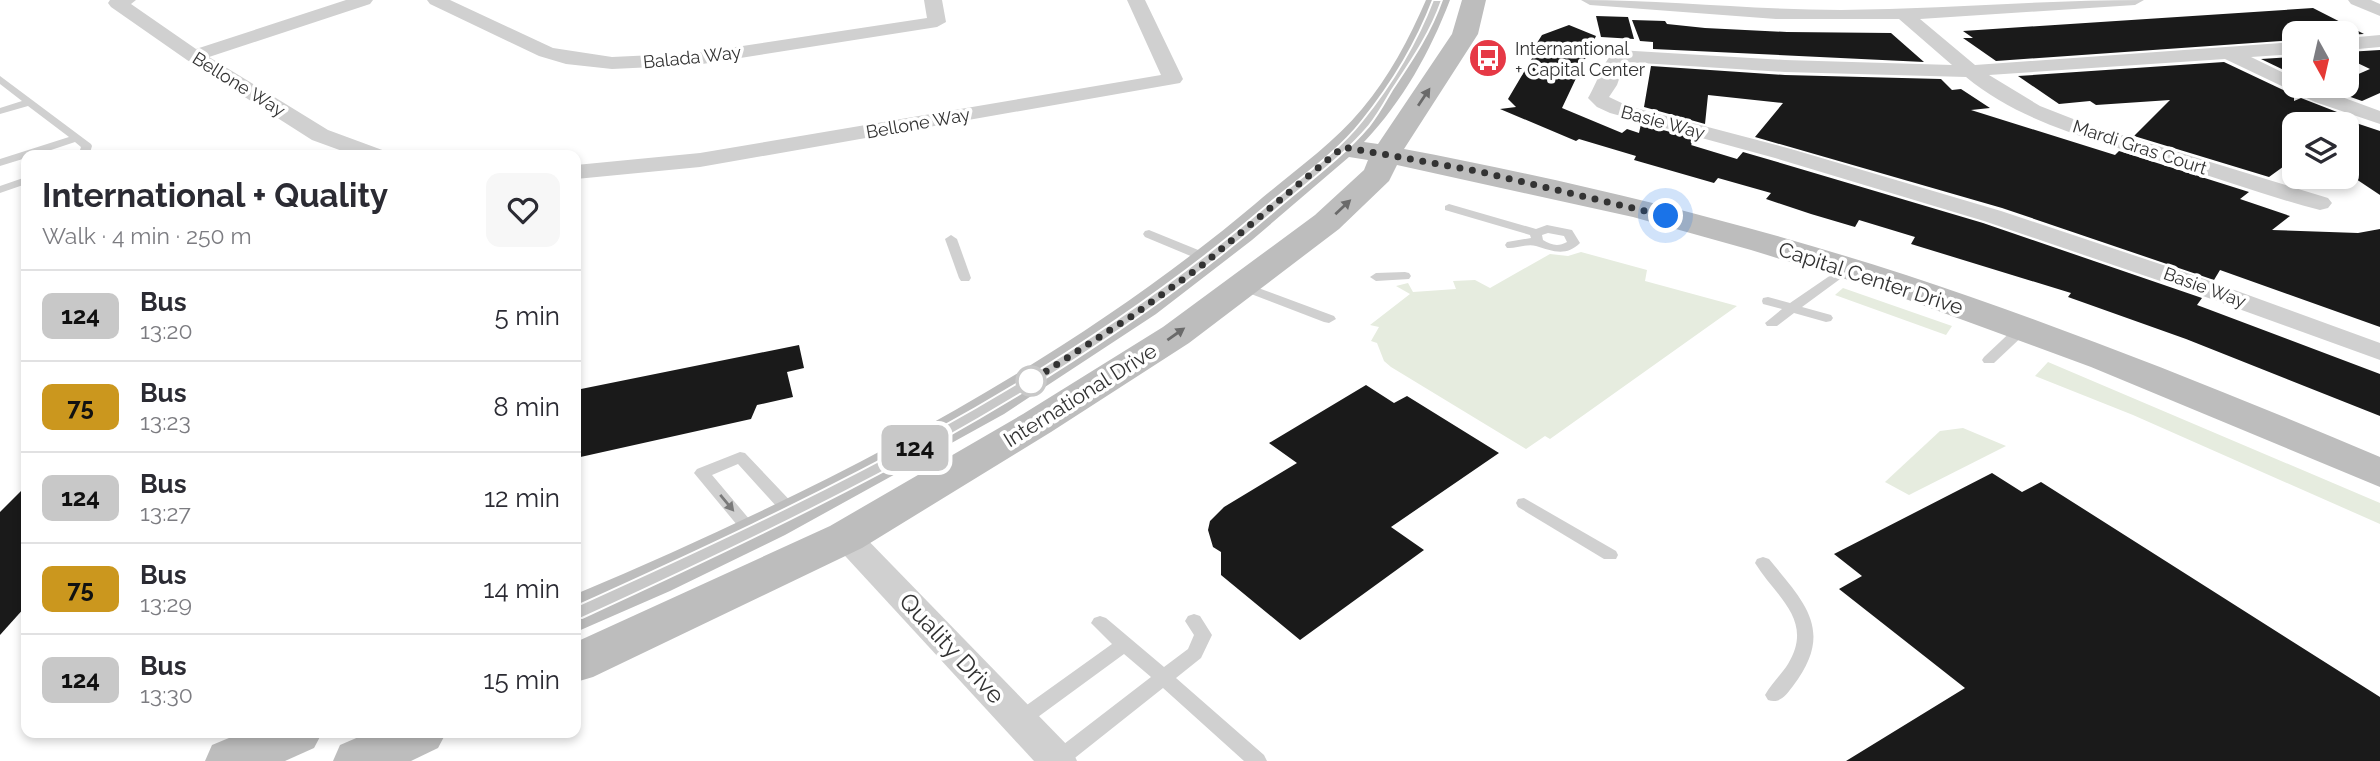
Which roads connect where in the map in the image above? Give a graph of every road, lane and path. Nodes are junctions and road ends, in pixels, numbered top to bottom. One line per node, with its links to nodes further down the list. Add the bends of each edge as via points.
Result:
1 (127, 0): 18 (street, Bellone Way, via 117,3)
2 (364, 0): 18 (street)
3 (436, 0): 4 (street, Balada Way, via 546,52 591,62 642,64 937,22)
4 (933, 0)
5 (1136, 0): 32 (street, Bellone Way, via 1173,79 700,160)
6 (1438, 0): 25 (main road, International Drive, via 1426,31 1385,97)
7 (1474, 0): 29 (main road, International Drive, one-way to 7, via 1465,34)
8 (1590, 0): 13 (street, via 1787,14)
9 (2135, 0): 11 (street)
10 (2357, 0): 12 (street)
11 (2075, 2): 13 (street)
12 (2380, 11)
13 (1902, 13): 19 (street, Mardi Gras Court)
14 (2380, 41): 15 (street)
15 (2359, 43)
16 (2282, 49): 17 (street, Basie Way)
17 (2229, 53): 19 (street, Basie Way); 23 (street, via 2303,90)
18 (194, 57): 28 (street, Bellone Way, via 320,135)
19 (1968, 71): 35 (street, Mardi Gras Court, via 2016,102 2079,128); 53 (street, Basie Way, via 1618,56 1598,97 1611,108 2066,239)
20 (0, 79): 21 (lane)
21 (30, 102): 22 (lane); 24 (lane)
22 (0, 111)
23 (2380, 118)
24 (76, 138): 26 (lane); 27 (lane, via 87,146)
25 (1343, 147): 29 (main road, Capital Center Drive); 40 (main road, International Drive)
26 (37, 150)
27 (85, 150)
28 (361, 150)
29 (1387, 154): 41 (main road, Capital Center Drive, via 1644,210); 45 (main road, International Drive, one-way to 29, via 1327,222 1378,174)
30 (21, 155): 31 (lane)
31 (1, 161)
32 (581, 172)
33 (21, 182): 34 (lane)
34 (0, 190)
35 (2320, 203)
36 (1449, 208): 39 (lane, via 1537,237)
37 (1149, 234): 40 (lane)
38 (951, 239): 44 (lane)
39 (1511, 245)
40 (1209, 259): 48 (main road, International Drive)
41 (1847, 268): 47 (lane); 52 (main road, Capital Center Drive)
42 (1405, 275): 43 (lane)
43 (1376, 277)
44 (965, 278)
45 (1242, 286): 50 (lane); 59 (main road, International Drive, one-way to 45, via 1176,335)
46 (1768, 301): 47 (lane)
47 (1793, 307): 49 (lane); 51 (lane)
48 (1132, 316): 57 (main road, International Drive, via 958,425); 59 (main road, via 1082,375 841,514 836,522)
49 (1826, 318)
50 (1328, 319)
51 (1772, 323)
52 (2023, 328): 54 (lane); 55 (main road, Capital Center Drive)
53 (2380, 352)
54 (1989, 360)
55 (2380, 473)
56 (1524, 503): 60 (lane)
57 (793, 513): 58 (main road, International Drive); 58 (lane, one-way to 58, via 740,457 702,473); 65 (main road, via 803,526 788,541)
58 (753, 533): 62 (main road, International Drive)
59 (846, 537): 67 (main road, International Drive); 70 (street, Quality Drive)
60 (1610, 555)
61 (1763, 563): 69 (lane, via 1802,615 1804,648 1794,673)
62 (581, 612)
63 (1194, 621): 68 (lane, via 1203,635 1195,653)
64 (1100, 623): 66 (lane)
65 (581, 644)
66 (1125, 644): 68 (lane); 70 (lane)
67 (581, 661)
68 (1163, 677): 75 (lane); 76 (lane)
69 (1774, 695)
70 (1020, 720): 75 (street, Quality Drive)
71 (284, 738): 73 (main road)
72 (409, 738): 74 (main road)
73 (231, 761)
74 (359, 761)
75 (1058, 761)
76 (1257, 761)

